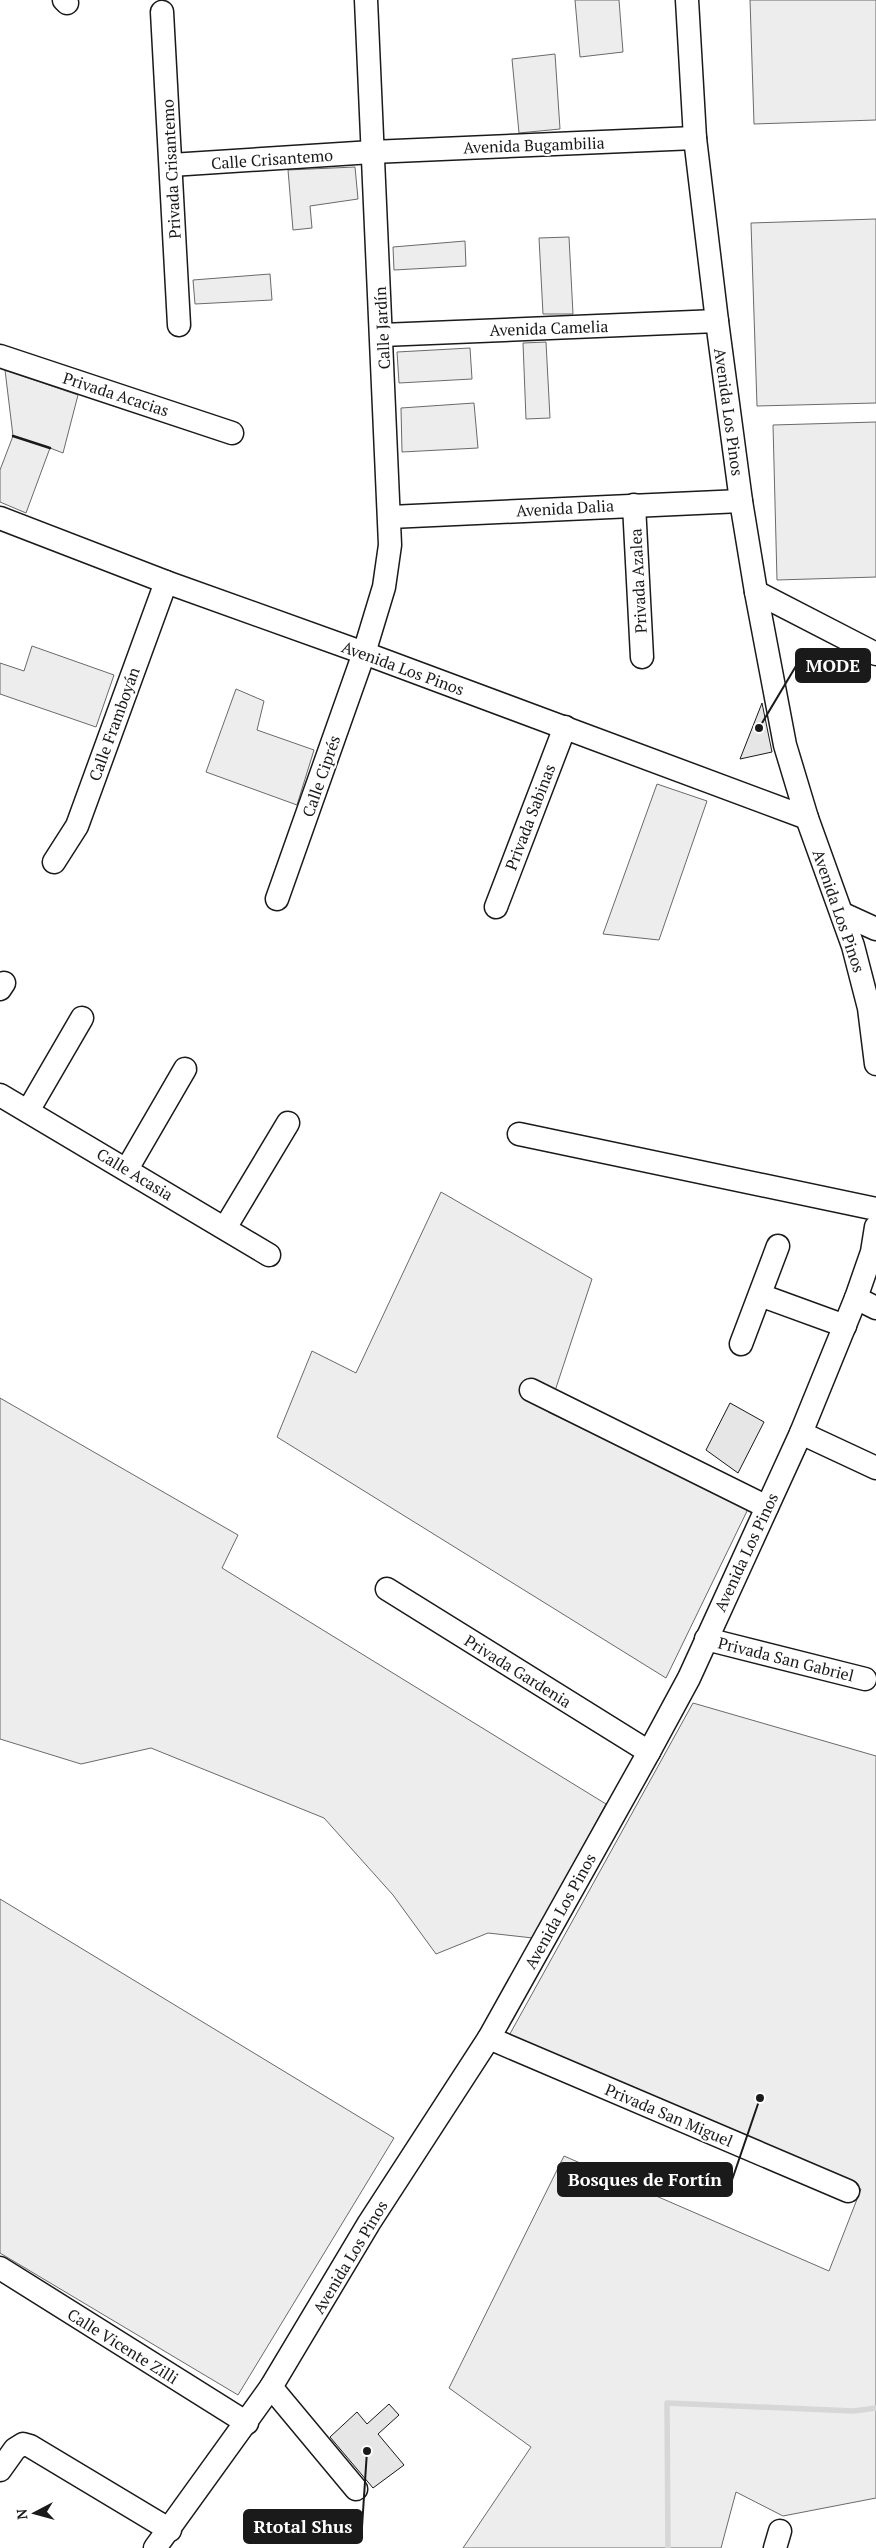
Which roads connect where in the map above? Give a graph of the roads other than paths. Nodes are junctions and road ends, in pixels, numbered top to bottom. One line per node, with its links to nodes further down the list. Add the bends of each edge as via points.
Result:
1 (366, 0): 5 (street, Calle Jardín)
2 (687, 0): 4 (street, Avenida Los Pinos)
3 (162, 12): 6 (street, Privada Crisantemo)
4 (695, 138): 5 (street, Avenida Bugambilia); 7 (street, Avenida Los Pinos)
5 (372, 152): 6 (street, Calle Crisantemo); 9 (street, Calle Jardín)
6 (171, 165): 8 (street, Privada Crisantemo)
7 (717, 321): 9 (street, Avenida Camelia); 12 (street, Avenida Los Pinos)
8 (179, 325)
9 (382, 335): 14 (street, Calle Jardín)
10 (0, 356): 11 (street, Privada Acacias)
11 (232, 432)
12 (741, 501): 13 (street, Avenida Dalia); 17 (street, Avenida Los Pinos)
13 (634, 505): 14 (street, Avenida Dalia); 20 (street, Privada Azalea)
14 (390, 517): 18 (street, Calle Jardín, via 388,570)
15 (0, 518): 16 (street, Avenida Los Pinos)
16 (166, 582): 18 (street, Avenida Los Pinos); 23 (street, Calle Framboyán, via 77,826)
17 (756, 592): 19 (street); 22 (street, Avenida Los Pinos, via 786,745)
18 (364, 653): 21 (street, Avenida Los Pinos); 24 (street, Calle Ciprés)
19 (876, 654)
20 (642, 657)
21 (565, 727): 22 (street, Avenida Los Pinos); 25 (street, Privada Sabinas)
22 (807, 818): 26 (street, Avenida Los Pinos)
23 (54, 862)
24 (277, 899)
25 (496, 907)
26 (842, 914): 27 (street); 29 (street, Avenida Los Pinos, via 863,980)
27 (876, 930)
28 (82, 1018): 32 (street)
29 (876, 1064)
30 (185, 1069): 35 (street)
31 (0, 1095): 32 (street, Calle Acasia)
32 (28, 1111): 35 (street, Calle Acasia)
33 (288, 1123): 38 (street)
34 (519, 1134): 36 (street)
35 (127, 1170): 38 (street, Calle Acasia)
36 (876, 1209)
37 (876, 1227): 42 (street, Avenida Los Pinos, via 872,1252)
38 (225, 1228): 40 (street, Calle Acasia)
39 (778, 1246): 41 (street)
40 (269, 1255)
41 (760, 1296): 44 (street); 45 (street)
42 (856, 1298): 43 (street); 44 (street, Avenida Los Pinos)
43 (876, 1308)
44 (845, 1326): 47 (street, Avenida Los Pinos)
45 (741, 1344)
46 (531, 1390): 49 (street)
47 (800, 1433): 48 (street); 49 (street, Avenida Los Pinos)
48 (876, 1468)
49 (767, 1507): 51 (street, Avenida Los Pinos)
50 (387, 1590): 53 (street, Privada Gardenia)
51 (706, 1639): 52 (street, Privada San Gabriel); 53 (street, Avenida Los Pinos)
52 (865, 1679)
53 (650, 1752): 54 (street, Avenida Los Pinos)
54 (489, 2038): 55 (street, Privada San Miguel); 57 (street, Avenida Los Pinos, via 369,2223)
55 (848, 2191)
56 (0, 2268): 58 (street, Calle Vicente Zilli)
57 (271, 2387): 58 (street, Avenida Los Pinos); 60 (street)
58 (247, 2424): 61 (street, Avenida Los Pinos)
59 (0, 2470): 61 (street, via 15,2449 23,2444 30,2446)
60 (356, 2489)
61 (170, 2530): 62 (street, Avenida Los Pinos)
62 (155, 2548)

